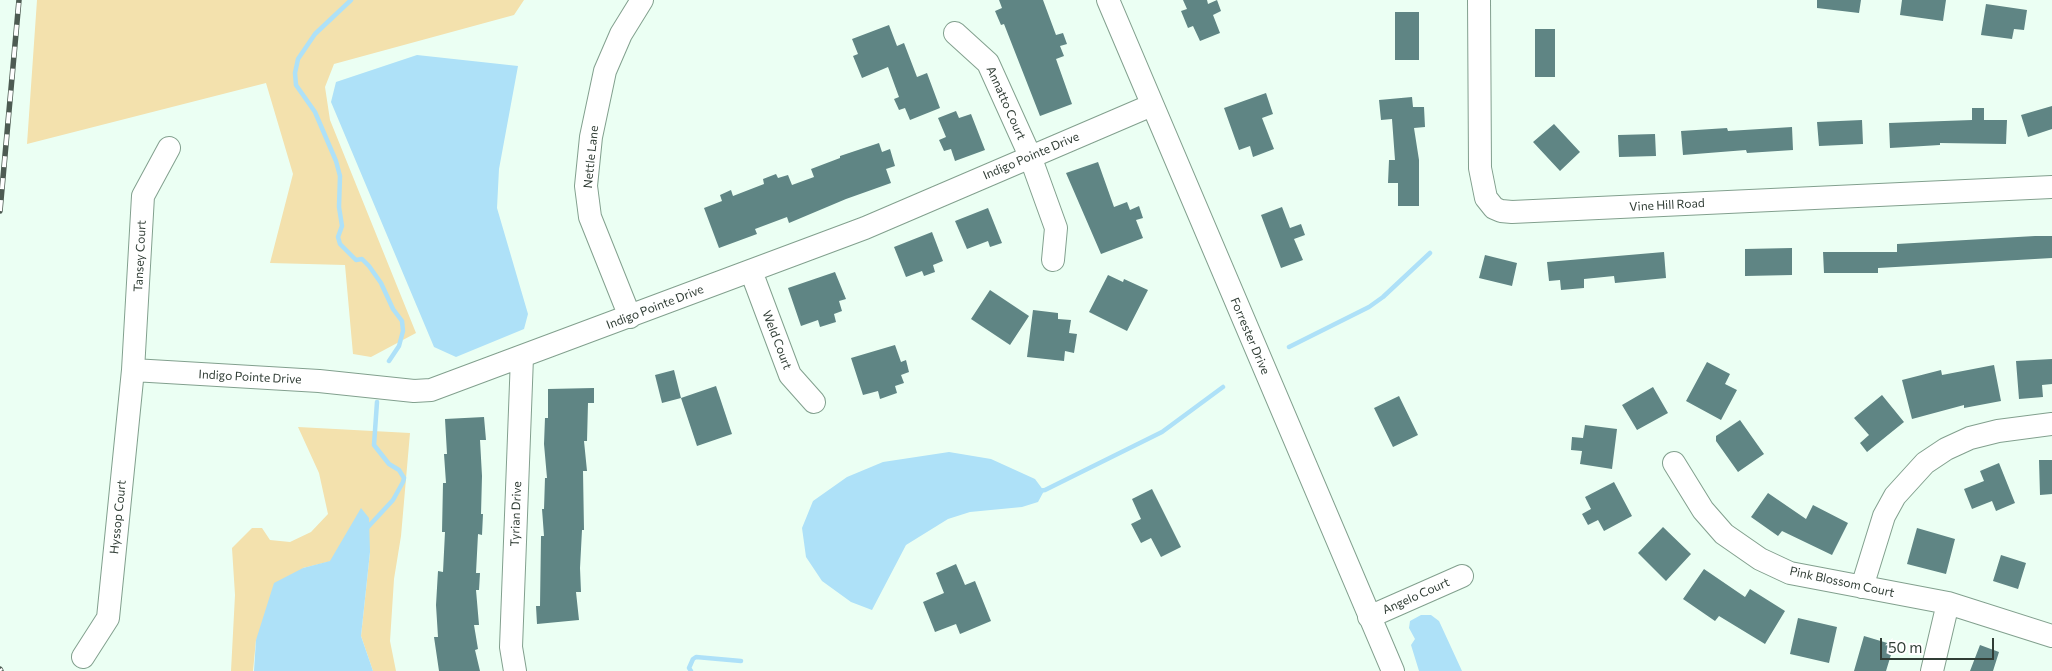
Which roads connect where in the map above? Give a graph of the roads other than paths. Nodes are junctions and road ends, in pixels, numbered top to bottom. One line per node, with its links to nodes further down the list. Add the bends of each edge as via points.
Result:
1 (642, 0): 11 (street, Nettle Lane, via 621,34 605,71 591,136 586,186 590,217)
2 (1108, 0): 5 (street, Forrester Drive)
3 (1479, 0): 8 (street, Vine Hill Road, via 1481,176 1486,198 1501,211)
4 (955, 33): 7 (street, Annatto Court, via 988,63)
5 (1152, 104): 7 (street, Indigo Pointe Drive); 20 (street, Forrester Drive)
6 (169, 148): 13 (street, Tansey Court, via 143,196)
7 (1030, 156): 9 (street, Annatto Court, via 1056,228); 10 (street, Indigo Pointe Drive, via 865,228)
8 (2052, 187)
9 (1053, 260)
10 (751, 271): 11 (street, Indigo Pointe Drive); 14 (street, Weld Court, via 790,375)
11 (630, 316): 12 (street, Indigo Pointe Drive)
12 (522, 357): 13 (street, Indigo Pointe Drive, via 432,390 414,391 319,381); 23 (street, Tyrian Drive, via 510,648)
13 (133, 370): 22 (street, Hyssop Court, via 108,618)
14 (814, 402)
15 (2052, 424): 18 (street, via 1970,438 1925,463 1895,496 1884,516)
16 (1674, 463): 18 (street, Pink Blossom Court, via 1703,510 1724,534 1740,546 1790,573)
17 (1462, 576): 20 (street, Angelo Court)
18 (1862, 587): 19 (street, Pink Blossom Court)
19 (1948, 603): 21 (street, Pink Blossom Court); 25 (street)
20 (1369, 617): 24 (street, Forrester Drive)
21 (2052, 636)
22 (83, 657)
23 (515, 671)
24 (1393, 671)
25 (1932, 671)

